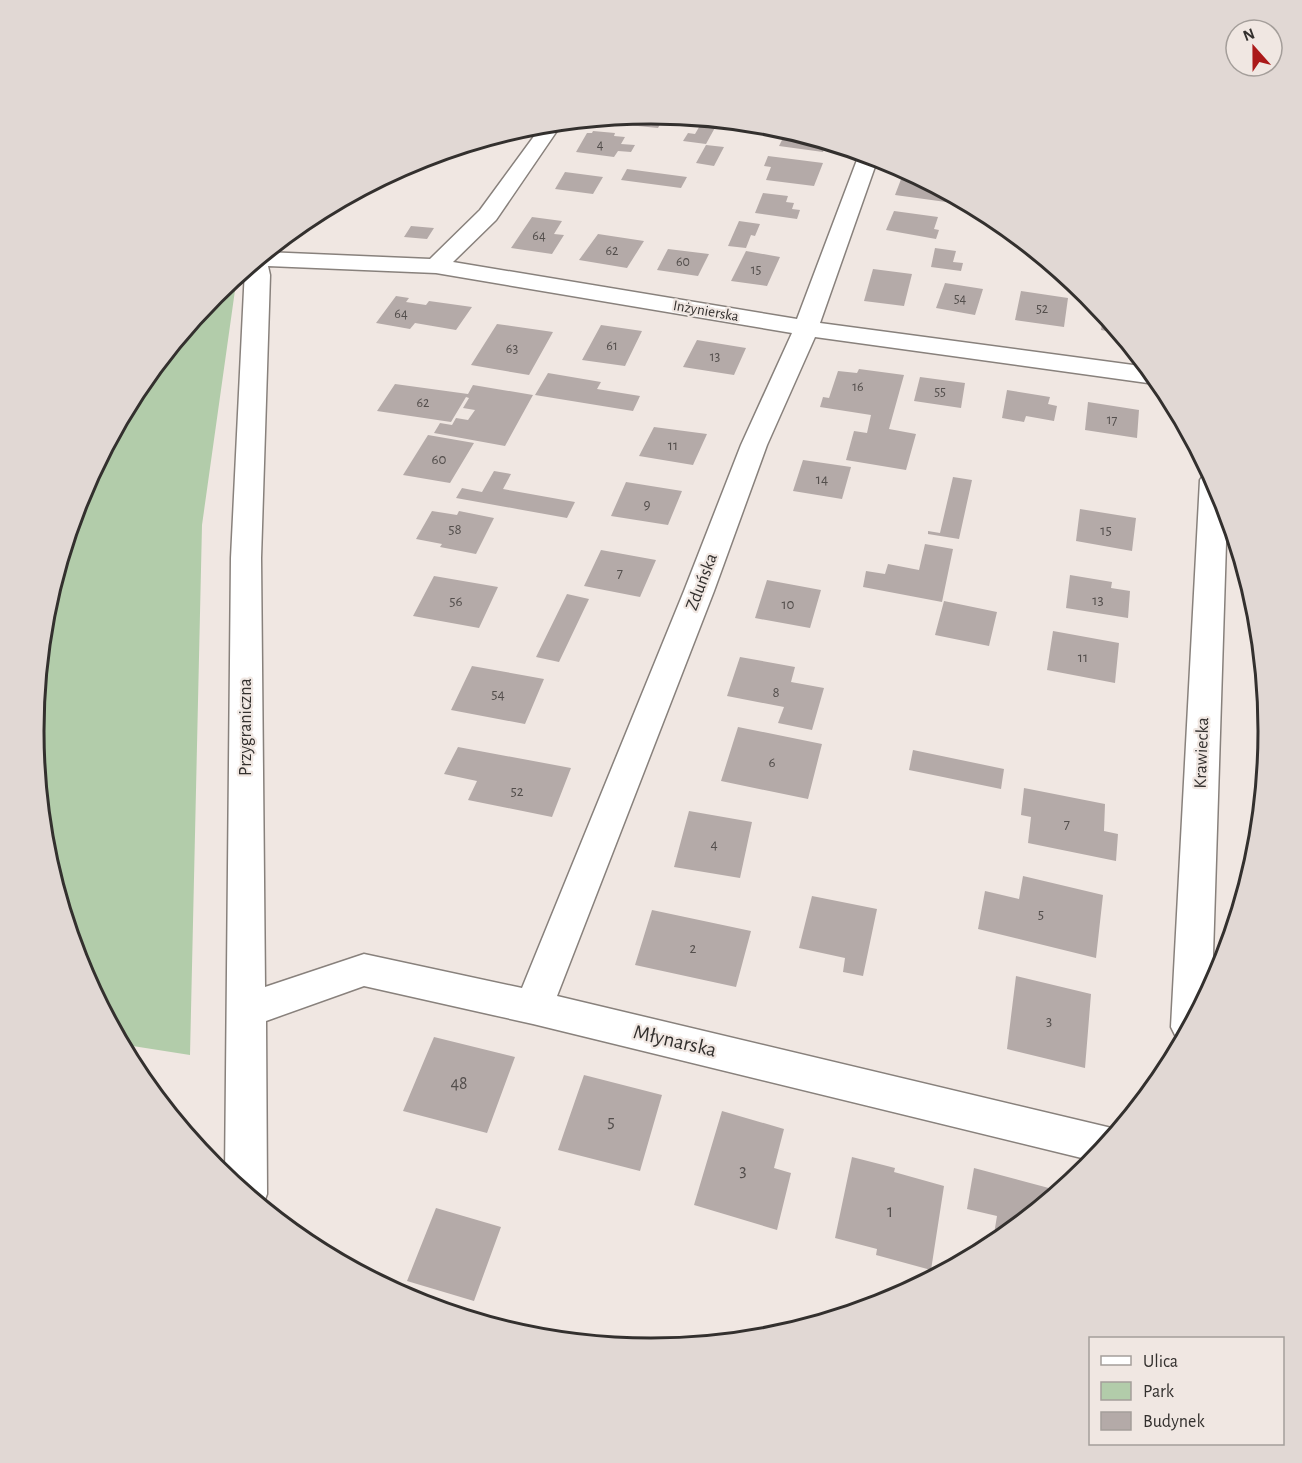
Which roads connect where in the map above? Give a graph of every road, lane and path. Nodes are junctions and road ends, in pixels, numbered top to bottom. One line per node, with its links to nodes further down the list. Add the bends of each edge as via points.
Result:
1 (546, 133): 4 (street, via 488,215)
2 (865, 163): 6 (street, Zduńska)
3 (268, 260): 4 (street, Inżynierska)
4 (436, 266): 6 (street, Inżynierska)
5 (257, 269): 11 (street, Przygraniczna, via 246,558)
6 (806, 328): 7 (street, Inżynierska); 9 (street, Zduńska, via 754,445)
7 (1142, 374)
8 (1213, 502): 10 (street, Krawiecka)
9 (533, 1007): 11 (street, Młynarska, via 364,970); 12 (street, Młynarska)
10 (1192, 1008)
11 (245, 1011): 13 (street, Przygraniczna)
12 (1098, 1143)
13 (246, 1184)

